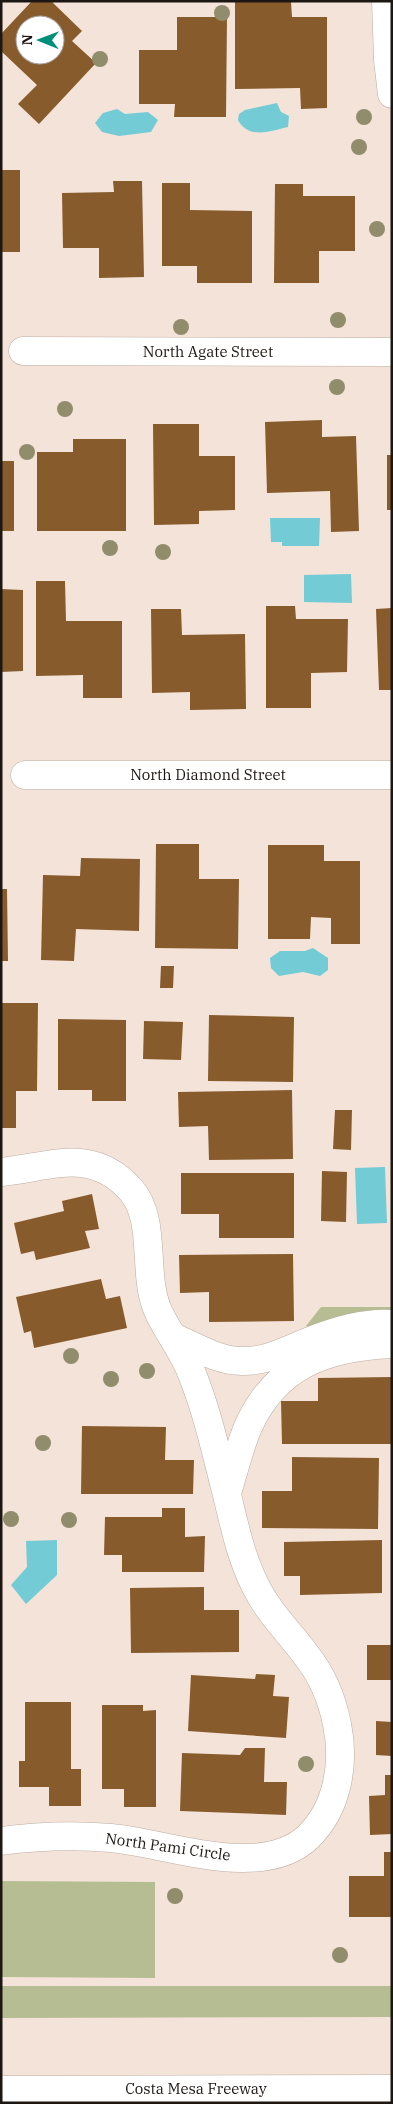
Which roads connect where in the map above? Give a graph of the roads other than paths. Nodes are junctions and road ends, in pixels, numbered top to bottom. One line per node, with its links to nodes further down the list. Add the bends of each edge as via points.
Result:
1 (386, 1): 2 (main road)
2 (392, 94)
3 (24, 351): 4 (main road, North Agate Street)
4 (392, 352)
5 (25, 775): 6 (main road, North Diamond Street)
6 (392, 776)
7 (1, 1172): 9 (main road, North Pami Circle, via 63,1161 80,1162 98,1166 115,1175 133,1192 145,1222 152,1295)
8 (392, 1324): 9 (main road, via 334,1332 261,1360 227,1359)
9 (173, 1337): 11 (main road, North Pami Circle, via 192,1372)
10 (392, 1344): 11 (main road, via 333,1352 290,1373 272,1389 248,1427)
11 (226, 1493): 12 (main road, North Pami Circle, via 255,1584 266,1605 308,1657 332,1704 341,1760 334,1796 317,1827 307,1838 282,1853 246,1858 88,1836)
12 (1, 1841)
13 (392, 2088): 14 (main road, Costa Mesa Freeway)
14 (1, 2090)

